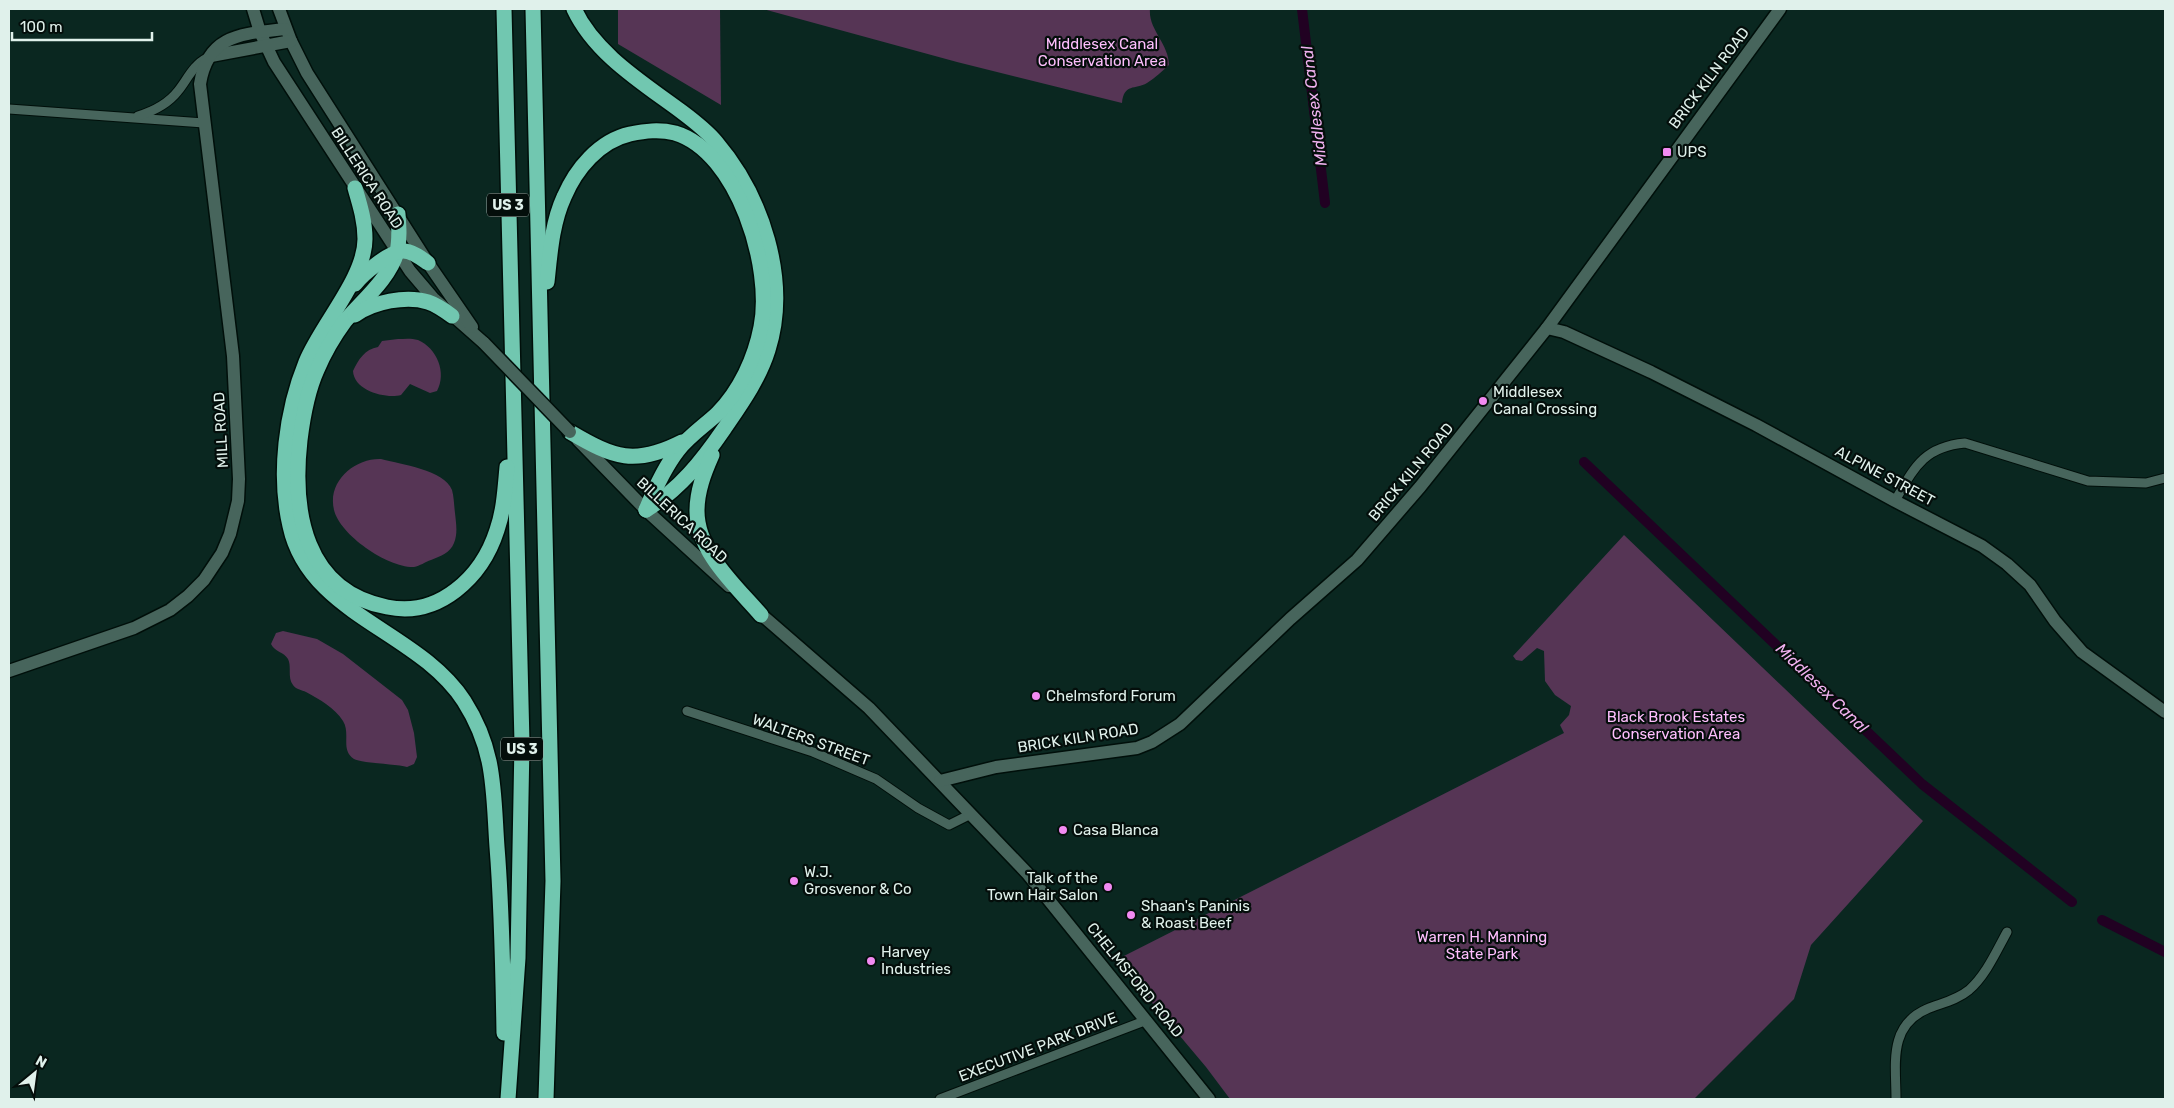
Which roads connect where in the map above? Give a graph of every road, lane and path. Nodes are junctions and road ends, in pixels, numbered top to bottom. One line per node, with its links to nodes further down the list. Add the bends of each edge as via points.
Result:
1 (252, 9): 8 (main road, BILLERICA ROAD)
2 (279, 9): 7 (main road, BILLERICA ROAD)
3 (504, 9): 25 (highway, US 3)
4 (532, 9): 23 (highway, US 3)
5 (574, 9): 27 (highway, via 578,19 610,56 716,141 744,184 760,219 774,271 776,299 772,333 758,375)
6 (1780, 9): 22 (main road, BRICK KILN ROAD)
7 (286, 29): 8 (main road, MILL ROAD); 9 (main road, BILLERICA ROAD)
8 (260, 32): 10 (main road, BILLERICA ROAD); 11 (main road, MILL ROAD, via 225,40)
9 (291, 41): 10 (main road); 16 (main road, BILLERICA ROAD, via 307,73)
10 (266, 46): 11 (main road); 15 (main road, BILLERICA ROAD)
11 (212, 56): 13 (street, via 197,66 165,104); 14 (main road, MILL ROAD, via 200,84)
12 (9, 110): 13 (street)
13 (133, 118): 14 (street)
14 (204, 123): 33 (main road, MILL ROAD, via 234,367 239,479 237,507 229,539 204,580 170,610 134,628)
15 (355, 188): 17 (main road, BILLERICA ROAD); 19 (highway, via 362,209 365,242 359,268)
16 (398, 214): 17 (highway); 18 (main road, BILLERICA ROAD)
17 (396, 252): 18 (highway, via 410,252); 19 (highway, via 368,272); 20 (main road, BILLERICA ROAD, via 420,284); 21 (highway, via 382,279)
18 (428, 263): 24 (main road, BILLERICA ROAD)
19 (342, 298): 41 (highway, via 303,369 294,400 286,460 289,526 298,551 318,582 428,661 463,700 484,743 495,790)
20 (452, 316): 21 (highway, via 426,301 412,299 372,306); 24 (main road, BILLERICA ROAD)
21 (346, 321): 25 (highway, via 317,368 307,398 298,454 297,489 302,527 313,554 332,579 361,598 398,609 426,606 450,595 470,577 488,552 497,531)
22 (1547, 328): 30 (main road, ALPINE STREET, via 1564,332 1651,372); 37 (main road, BRICK KILN ROAD, via 1454,447 1357,560 1180,724 1137,748 996,767)
23 (541, 336): 28 (highway, via 552,237 564,198 578,171 596,151 621,136 647,130 676,134 698,145 717,162 748,219 762,266 764,307 758,341 745,374 721,410); 42 (highway, US 3, via 553,881)
24 (484, 343): 26 (main road, BILLERICA ROAD, bridge)
25 (513, 401): 41 (highway, US 3, via 522,818 518,958)
26 (570, 432): 28 (highway, via 604,450 634,457 658,453); 31 (main road, BILLERICA ROAD)
27 (719, 436): 31 (highway, via 687,477 668,496); 32 (highway, via 700,487 698,524 712,556)
28 (690, 437): 31 (highway, via 666,466)
29 (2165, 478): 30 (street, via 2146,482 2088,481 1965,443 1932,451 1919,462)
30 (1895, 501): 36 (main road, ALPINE STREET, via 1982,546 2007,564 2030,585 2082,652)
31 (646, 510): 32 (main road, BILLERICA ROAD)
32 (762, 614): 34 (main road, BILLERICA ROAD)
33 (9, 672)
34 (870, 708): 37 (main road, CHELMSFORD ROAD)
35 (687, 711): 38 (street, WALTERS STREET, via 813,752 876,779 918,808 949,824)
36 (2165, 712)
37 (940, 781): 38 (main road, CHELMSFORD ROAD)
38 (971, 814): 40 (main road, CHELMSFORD ROAD, via 1027,872)
39 (2007, 932): 45 (street, via 1980,979 1968,991 1917,1014 1908,1022 1897,1044)
40 (1146, 1020): 43 (street, EXECUTIVE PARK DRIVE); 44 (main road, CHELMSFORD ROAD)
41 (508, 1099)
42 (546, 1099)
43 (940, 1099)
44 (1209, 1099)
45 (1896, 1099)

